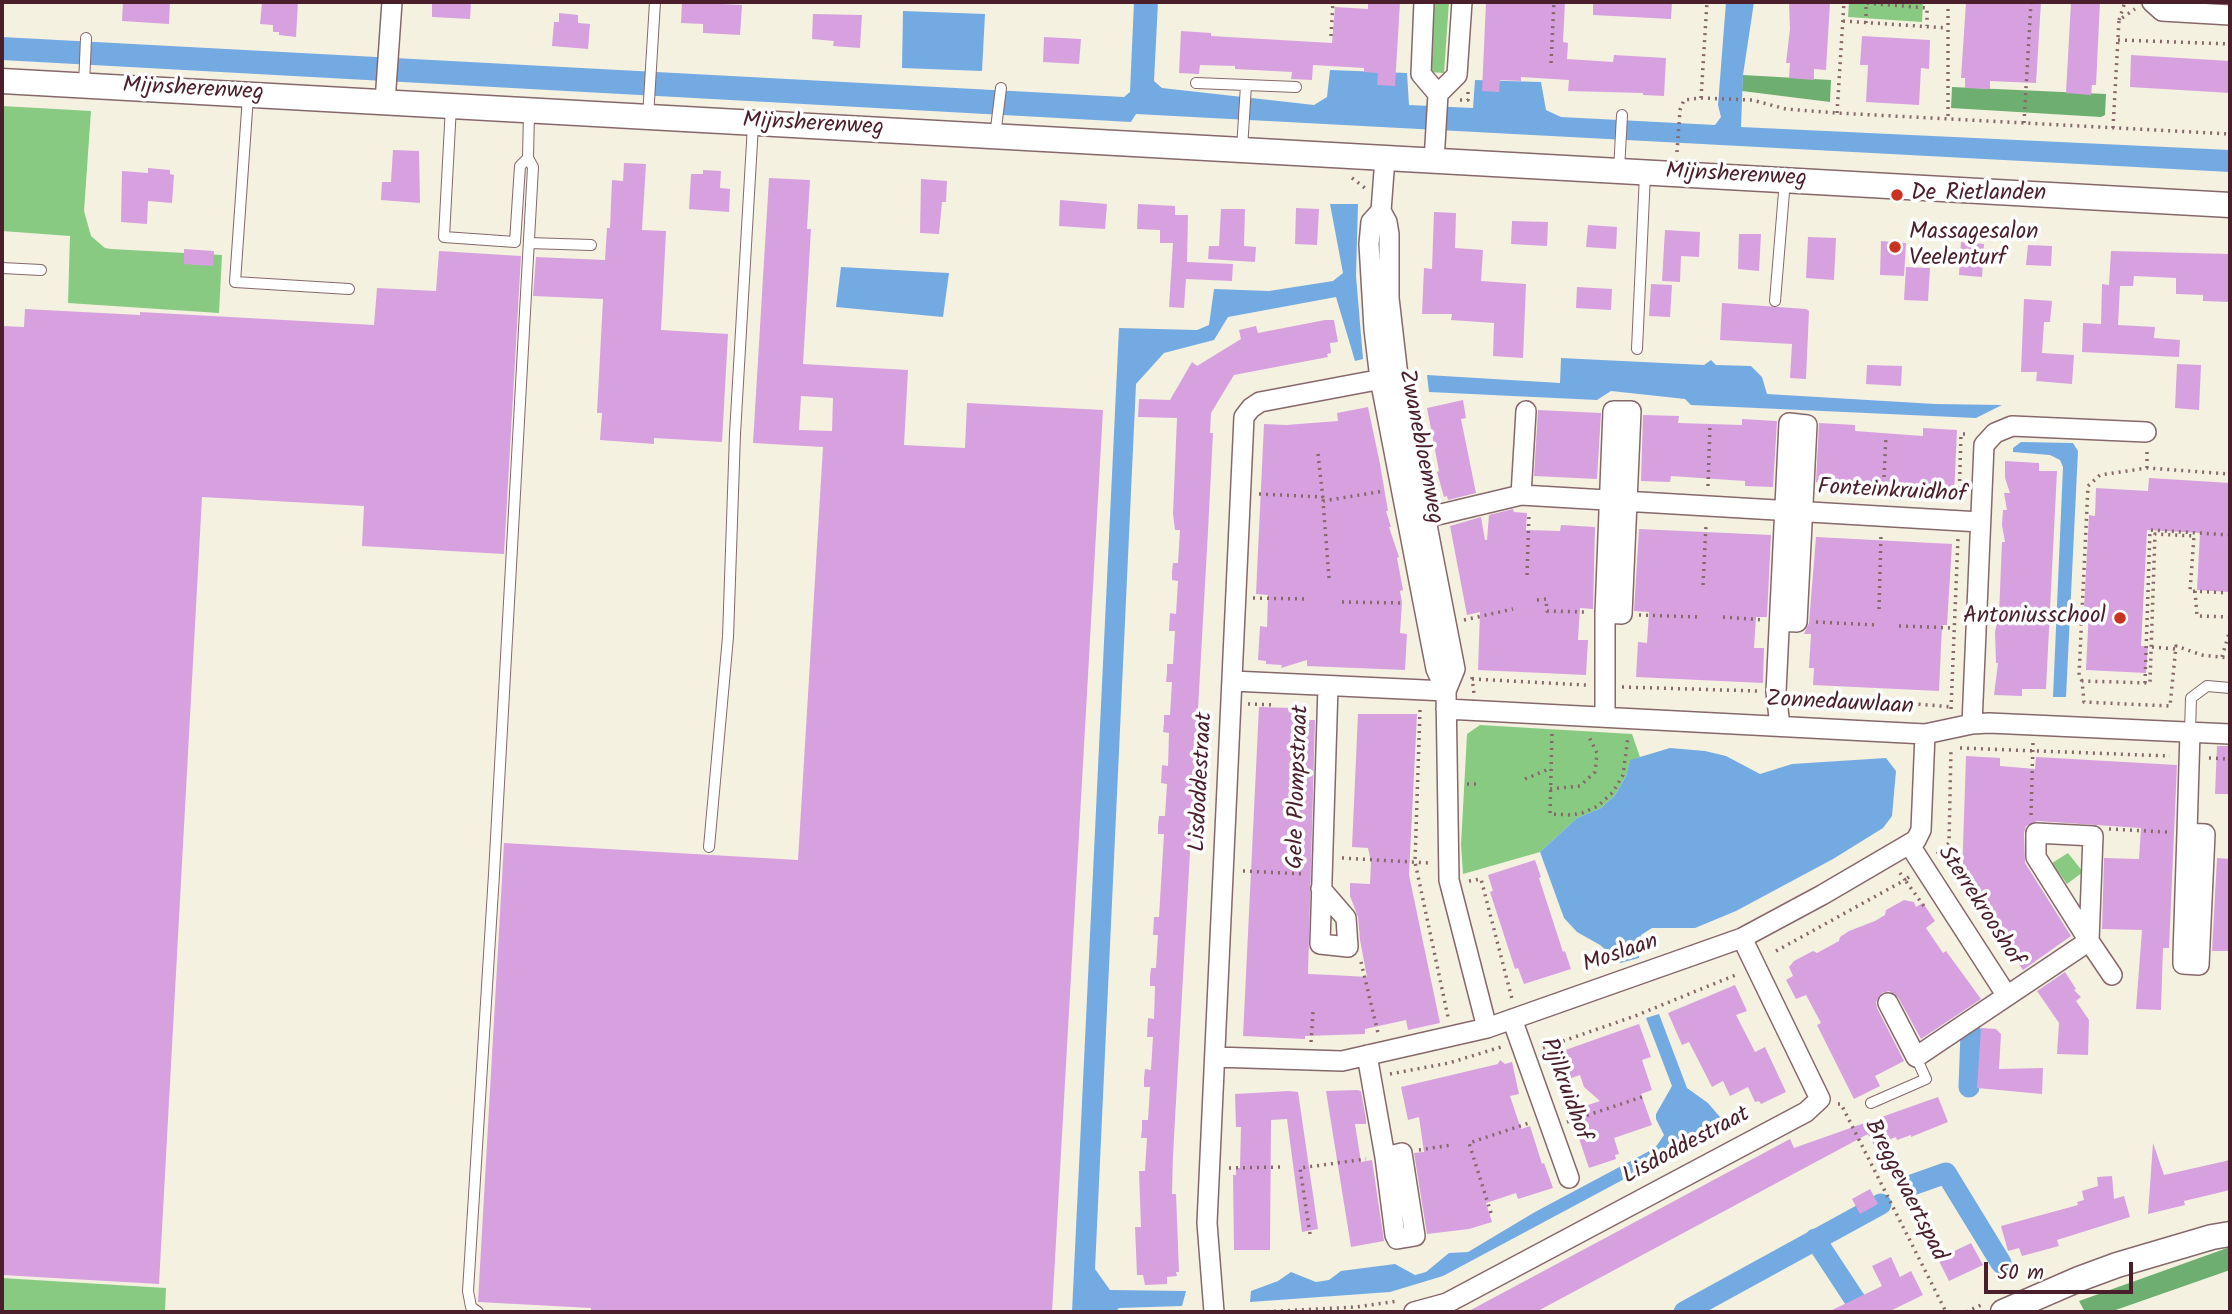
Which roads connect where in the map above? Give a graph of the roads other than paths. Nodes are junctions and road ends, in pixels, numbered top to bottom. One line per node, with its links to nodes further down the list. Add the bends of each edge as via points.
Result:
1 (392, 2): 14 (street)
2 (655, 2): 20 (lane)
3 (1424, 2): 16 (street, via 1421,74)
4 (1462, 2): 16 (street, via 1457,75)
5 (2144, 5): 6 (street)
6 (2230, 15)
7 (86, 38): 8 (lane)
8 (84, 76): 9 (street, Mijnsherenweg); 15 (street, Mijnsherenweg)
9 (2, 80)
10 (1196, 83): 13 (lane)
11 (1296, 87): 13 (lane)
12 (1001, 88): 22 (lane)
13 (1246, 89): 23 (lane)
14 (386, 93): 15 (street, Mijnsherenweg); 17 (street, Mijnsherenweg)
15 (248, 95): 35 (lane, via 235,282)
16 (1437, 96): 24 (street)
17 (451, 106): 18 (street, Mijnsherenweg); 25 (lane, via 444,237 514,242 520,166)
18 (529, 110): 20 (street, Mijnsherenweg); 25 (lane)
19 (1622, 115): 27 (lane)
20 (648, 117): 21 (street, Mijnsherenweg)
21 (753, 123): 22 (street, Mijnsherenweg); 58 (lane, via 727,638)
22 (996, 126): 23 (street, Mijnsherenweg)
23 (1242, 141): 26 (street, Mijnsherenweg)
24 (1434, 152): 26 (street, Mijnsherenweg); 27 (street, Mijnsherenweg)
25 (528, 158): 31 (lane, via 533,167)
26 (1385, 159): 38 (street, Zwanebloemweg, via 1381,211 1389,234)
27 (1619, 159): 28 (street, Mijnsherenweg)
28 (1645, 172): 29 (street, Mijnsherenweg); 37 (lane)
29 (1785, 180): 30 (street, Mijnsherenweg); 36 (lane)
30 (2230, 205)
31 (529, 243): 32 (lane); 74 (lane, via 468,1291 471,1307)
32 (591, 245)
33 (2, 268): 34 (lane)
34 (41, 271)
35 (349, 289)
36 (1775, 301)
37 (1637, 349)
38 (1389, 378): 44 (street, Zwanebloemweg); 44 (street, Zwanebloemweg, via 1402,487); 46 (street, Lisdoddestraat, via 1260,401 1244,417 1235,597)
39 (1526, 411): 41 (street)
40 (2146, 432): 45 (street, via 2012,426 1995,433 1984,445)
41 (1525, 495): 42 (street, Fonteinkruidhof); 44 (street, Fonteinkruidhof)
42 (1619, 501): 43 (street, Fonteinkruidhof); 50 (street)
43 (1793, 511): 45 (street, Fonteinkruidhof); 52 (street, Fonteinkruidhof, via 1788,621 1776,692)
44 (1417, 521): 49 (street, Zwanebloemweg, via 1423,601); 49 (street, Zwanebloemweg, via 1455,669)
45 (1979, 522): 51 (street)
46 (1240, 682): 47 (street, Zonnedauwlaan); 68 (street, Lisdoddestraat, via 1223,870)
47 (1328, 686): 49 (street, Zonnedauwlaan, via 1421,690); 59 (street, Gele Plompstraat)
48 (2230, 688): 53 (lane, via 2207,686 2191,698)
49 (1446, 700): 50 (street, Zonnedauwlaan); 66 (street, Zwanebloemweg, via 1450,885)
50 (1605, 716): 52 (street, Zonnedauwlaan)
51 (1972, 717): 53 (street, Zonnedauwlaan, via 2034,725); 54 (street, Zonnedauwlaan)
52 (1780, 726): 54 (street, Zonnedauwlaan)
53 (2190, 732): 55 (street, Zonnedauwlaan); 56 (street)
54 (1925, 734): 57 (street, via 1921,830)
55 (2230, 734)
56 (2187, 833): 56 (street, via 2205,834 2199,965 2183,964)
57 (1909, 844): 60 (street, Moslaan); 63 (street, Sterrekrooshof)
58 (709, 847)
59 (1322, 874): 59 (street, Gele Plompstraat, via 1320,944 1348,947 1346,918)
60 (1742, 938): 65 (street, Moslaan); 76 (street, Lisdoddestraat, via 1821,1099 1806,1112 1447,1303)
61 (2089, 941): 61 (street, via 2036,857 2036,833 2093,836); 62 (street); 63 (street, Sterrekrooshof)
62 (2112, 975)
63 (2007, 996): 69 (street, Sterrekrooshof)
64 (1888, 1003): 69 (street)
65 (1515, 1018): 66 (street, Moslaan); 72 (street, Pijlkruidhof)
66 (1487, 1028): 67 (street, Moslaan)
67 (1375, 1054): 68 (street, Moslaan, via 1342,1061); 71 (street)
68 (1214, 1057): 75 (street, Lisdoddestraat, via 1207,1223)
69 (1916, 1057): 70 (lane, via 1926,1079)
70 (1871, 1103)
71 (1394, 1155)
72 (1569, 1178)
73 (2230, 1234): 77 (street, via 2116,1265)
74 (478, 1312)
75 (1213, 1312)
76 (1414, 1312)
77 (2003, 1312)

